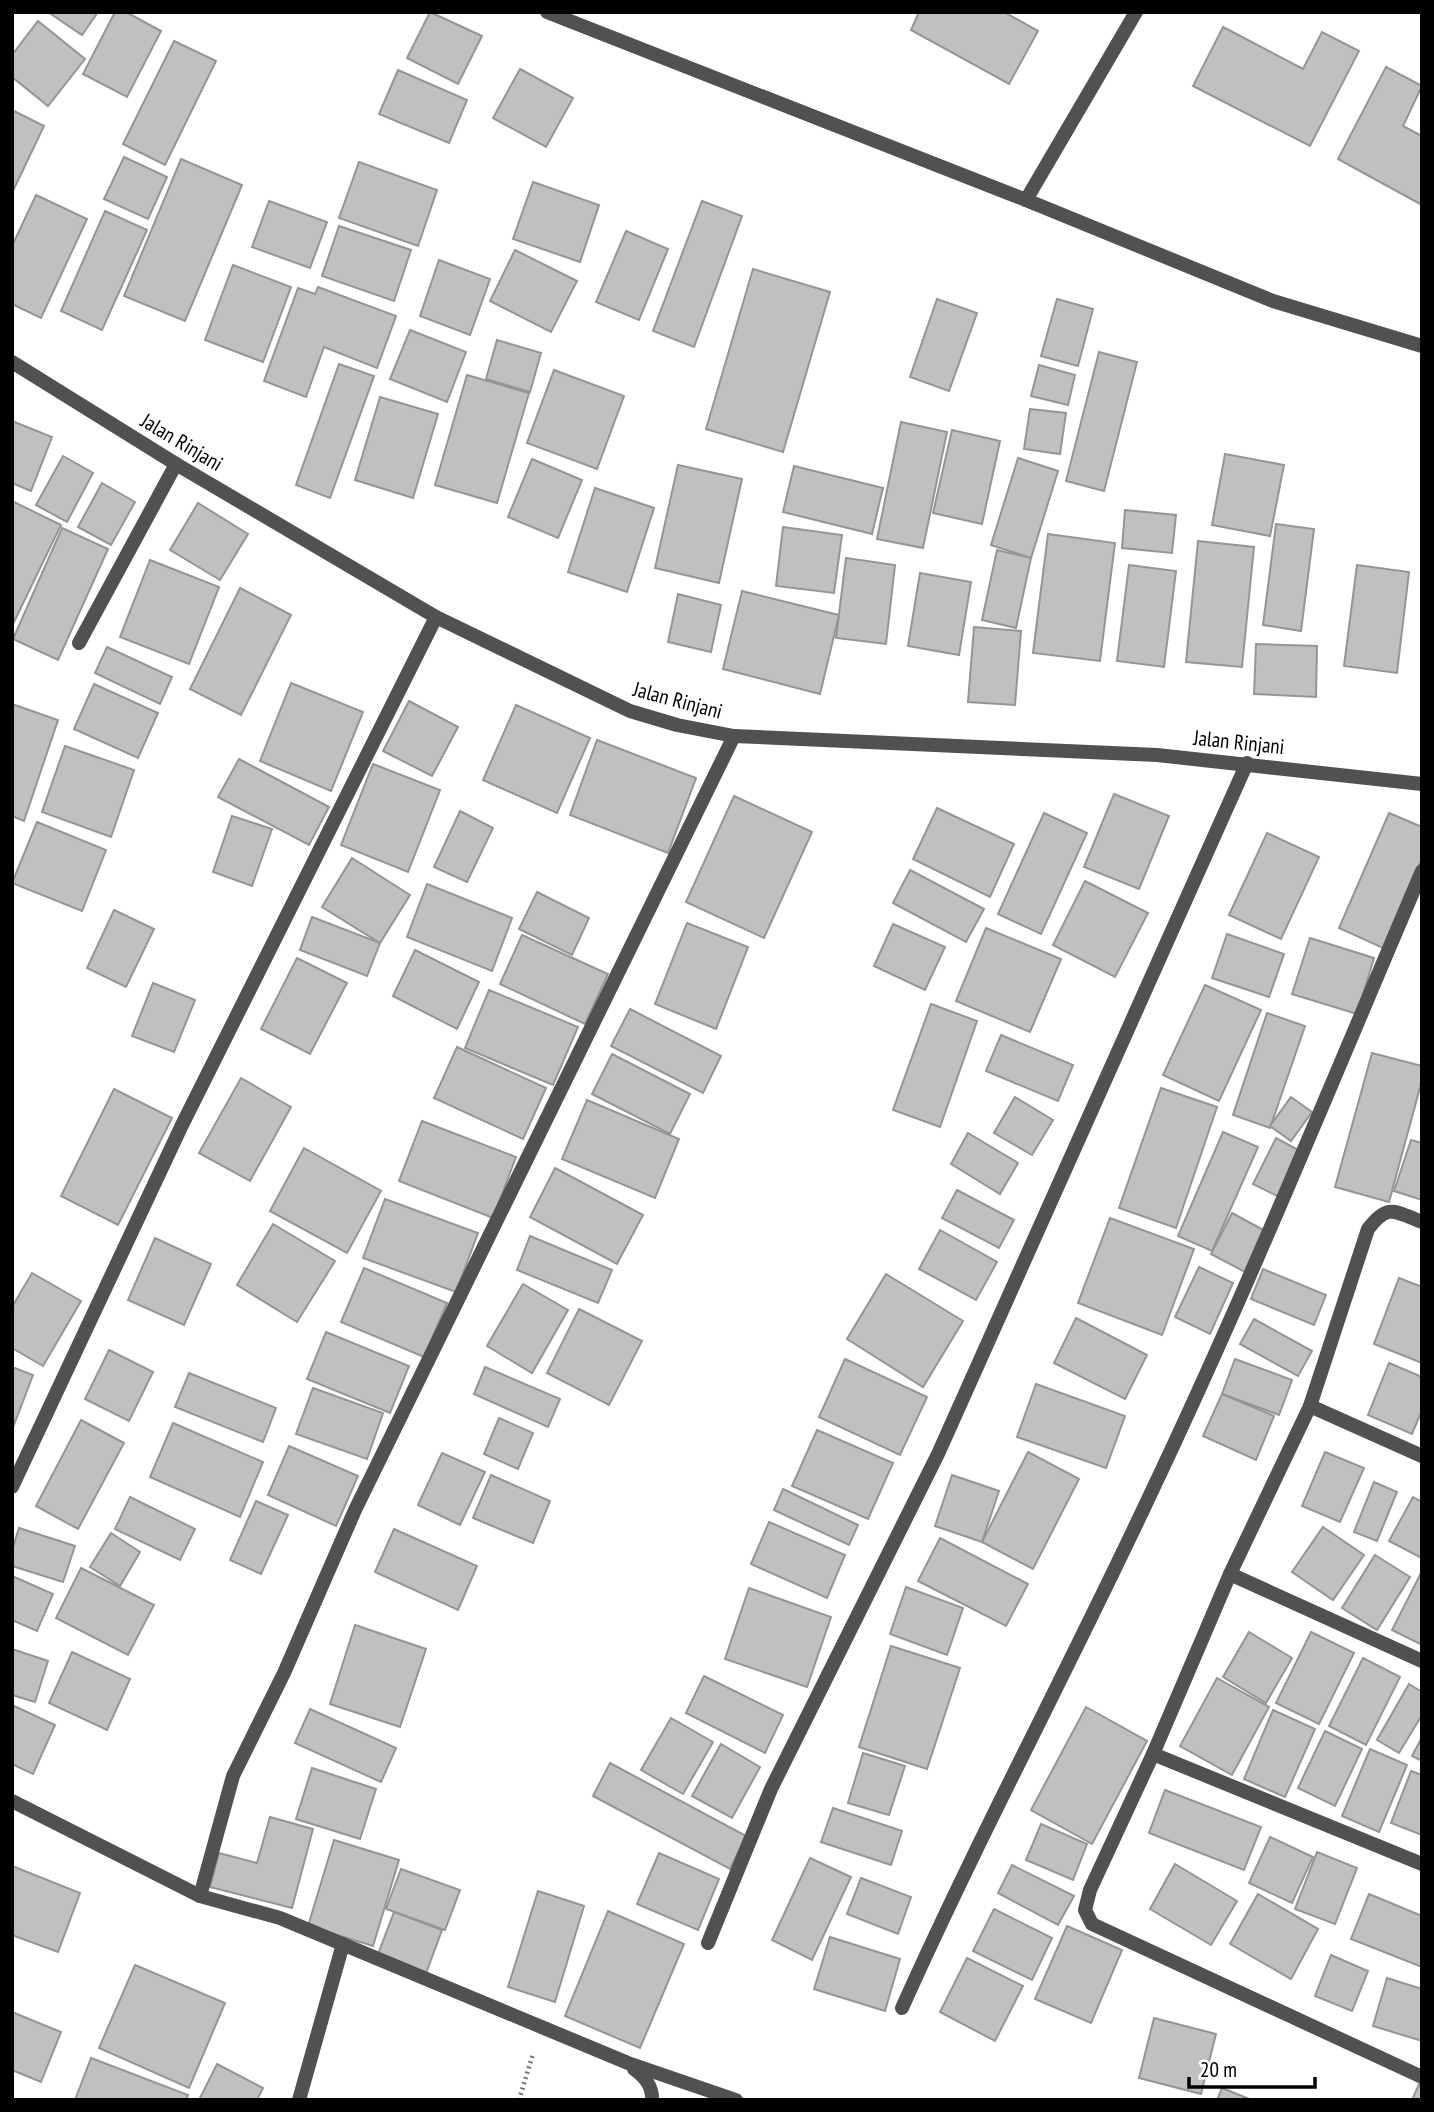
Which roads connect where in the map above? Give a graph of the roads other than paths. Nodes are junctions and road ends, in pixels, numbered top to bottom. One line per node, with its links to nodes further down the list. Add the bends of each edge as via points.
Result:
1 (547, 12): 3 (street)
2 (1136, 12): 3 (street)
3 (1026, 200): 4 (street, via 1273,301)
4 (1422, 346)
5 (12, 362): 6 (street, Jalan Rinjani)
6 (176, 464): 7 (street, Jalan Rinjani); 8 (street)
7 (436, 617): 9 (street, Jalan Rinjani, via 630,711); 16 (street, via 181,1125)
8 (79, 643)
9 (734, 736): 10 (street, Jalan Rinjani); 22 (street, via 355,1510 233,1776)
10 (1247, 763): 11 (street, Jalan Rinjani); 23 (street, via 938,1454 771,1789)
11 (1422, 784)
12 (1422, 871): 25 (street, via 1151,1495)
13 (1422, 1222): 14 (street, via 1387,1211 1367,1229)
14 (1310, 1406): 15 (street); 17 (street)
15 (1422, 1456)
16 (12, 1487)
17 (1230, 1574): 18 (street); 19 (street)
18 (1422, 1661)
19 (1153, 1754): 21 (street); 27 (street, via 1090,1890 1085,1910 1092,1924)
20 (12, 1801): 22 (street)
21 (1422, 1864)
22 (200, 1896): 24 (street, via 280,1918)
23 (708, 1943)
24 (343, 1944): 26 (street); 28 (street)
25 (902, 2008)
26 (628, 2063): 29 (street, via 644,2077); 30 (street)
27 (1422, 2077)
28 (299, 2100)
29 (652, 2100)
30 (736, 2100)

